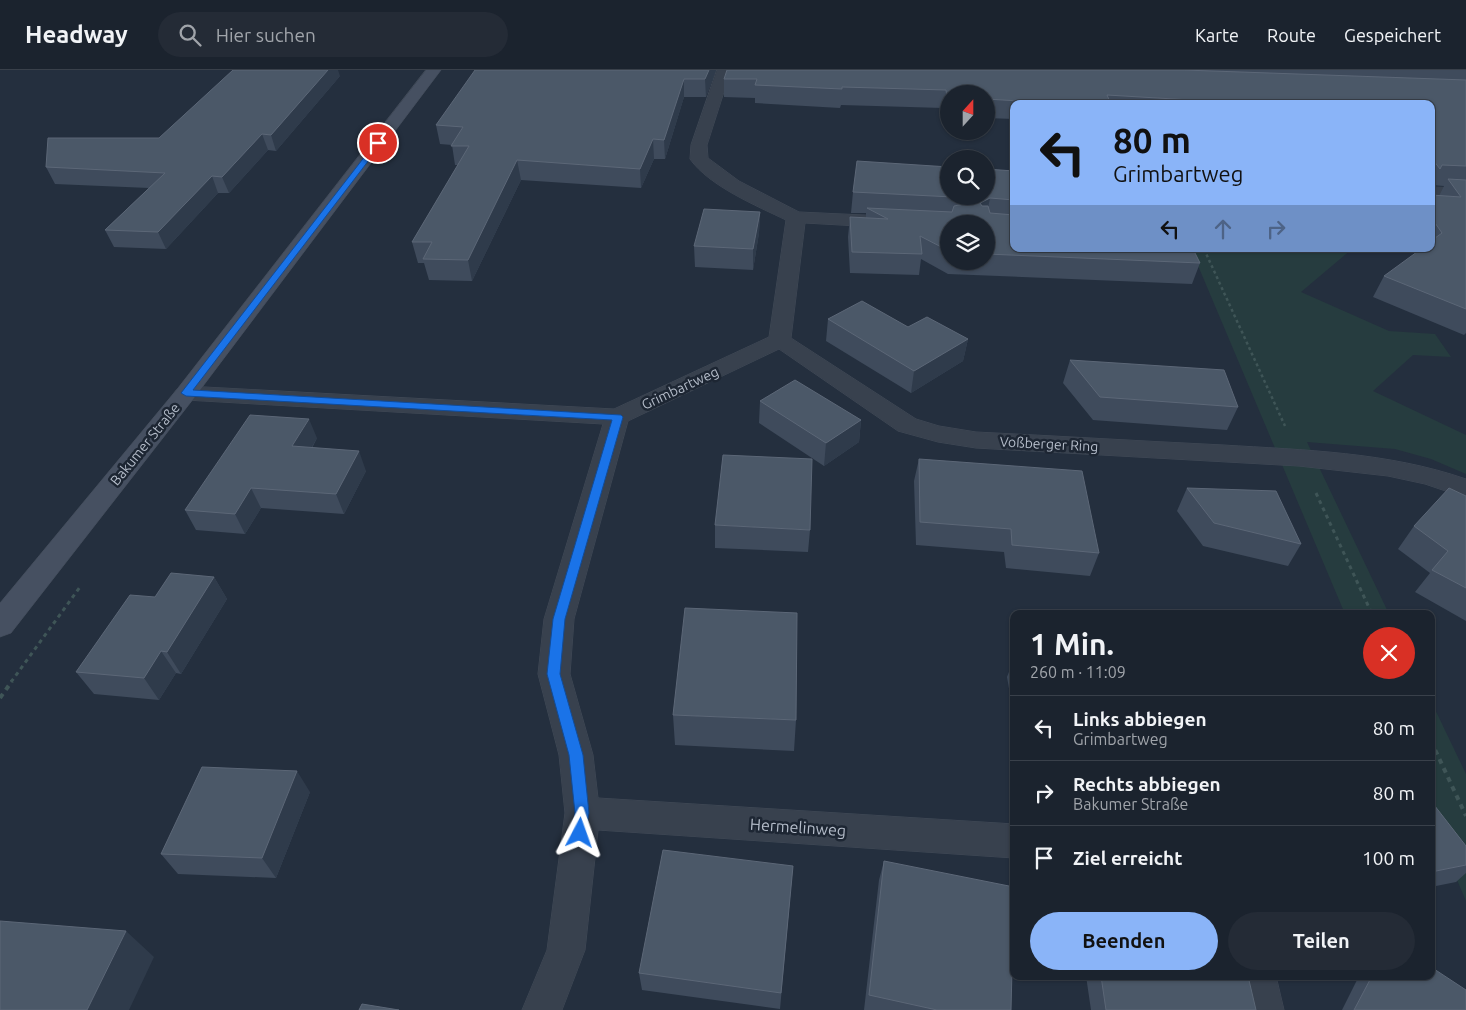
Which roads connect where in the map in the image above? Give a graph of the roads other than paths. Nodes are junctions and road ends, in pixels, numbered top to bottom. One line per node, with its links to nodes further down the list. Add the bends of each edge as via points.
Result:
1 (434, 70): 8 (main road, Bakumer Straße)
2 (724, 70): 5 (street, via 699,145 699,158 715,174)
3 (1435, 192): 4 (street)
4 (1466, 193)
5 (796, 218): 6 (street); 7 (street)
6 (940, 225)
7 (780, 340): 9 (street, Grimbartweg); 10 (street, Voßberger Ring, via 907,424 938,434 976,440 1388,466)
8 (186, 393): 9 (street, Grimbartweg); 11 (main road, Bakumer Straße)
9 (618, 417): 12 (street, via 559,619 554,674 576,755)
10 (1466, 489)
11 (0, 625)
12 (582, 813): 13 (street, Hermelinweg); 15 (street, via 566,950)
13 (1010, 841)
14 (1257, 980): 16 (street)
15 (542, 1010)
16 (1264, 1010)

